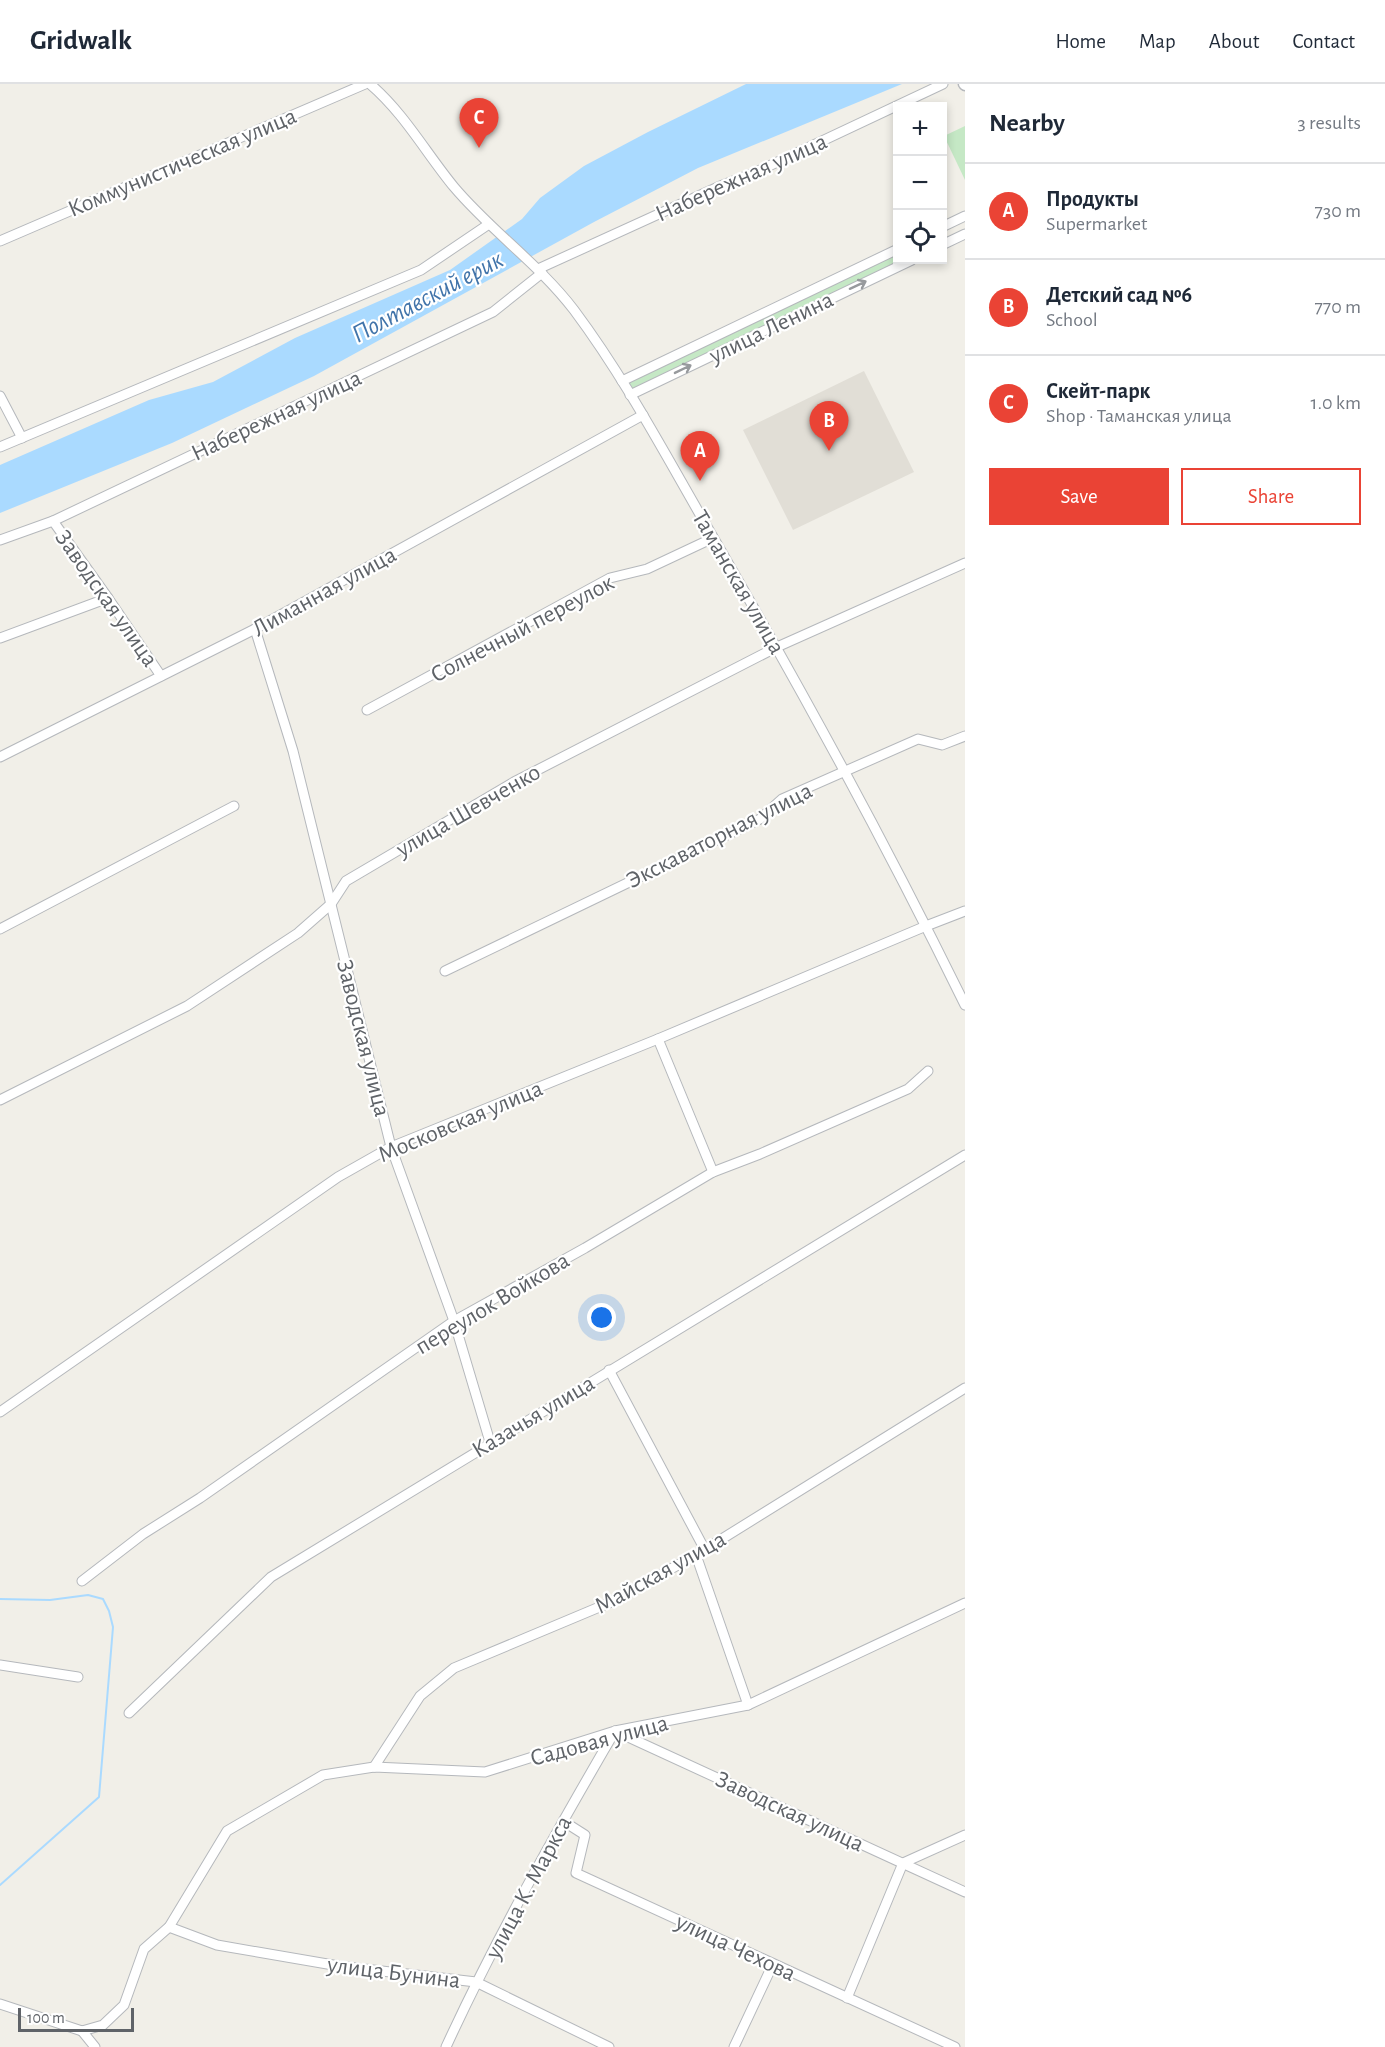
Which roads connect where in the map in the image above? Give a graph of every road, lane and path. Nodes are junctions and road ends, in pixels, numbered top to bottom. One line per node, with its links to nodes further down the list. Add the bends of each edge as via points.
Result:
1 (364, 84): 8 (street, Коммунистическая улица)
2 (370, 84): 5 (street, Таманская улица, via 389,100 454,187)
3 (944, 84): 12 (street, Набережная улица)
4 (965, 216): 6 (street)
5 (489, 225): 12 (street, Таманская улица); 17 (street, via 421,270)
6 (947, 225)
7 (965, 234): 9 (street)
8 (0, 241)
9 (947, 243)
10 (893, 251): 13 (street, улица Ленина)
11 (904, 264): 14 (street, улица Ленина, one-way to 11)
12 (540, 271): 13 (street, Таманская улица, via 573,310); 19 (street, Набережная улица, via 493,312)
13 (622, 381): 14 (street, Таманская улица)
14 (630, 395): 16 (street, Таманская улица)
15 (0, 396): 17 (street)
16 (642, 415): 20 (street, Таманская улица); 24 (street, Лиманная улица)
17 (22, 438): 18 (street)
18 (0, 447)
19 (53, 520): 21 (street, Набережная улица); 23 (street, Заводская улица)
20 (713, 538): 26 (street, Таманская улица); 28 (street, Солнечный переулок, via 647,569 610,578)
21 (0, 540)
22 (965, 562): 26 (street, улица Шевченко)
23 (108, 598): 25 (street); 27 (street, Заводская улица)
24 (255, 629): 27 (street, Лиманная улица); 33 (street, Заводская улица, via 292,751)
25 (0, 638)
26 (777, 647): 31 (street, Таманская улица); 33 (street, улица Шевченко, via 504,788 345,881)
27 (161, 676): 30 (street, Лиманная улица)
28 (367, 710)
29 (965, 736): 31 (street, Экскаваторная улица, via 942,745 918,739)
30 (0, 757)
31 (845, 772): 35 (street, Таманская улица); 37 (street, Экскаваторная улица, via 782,799 760,819)
32 (234, 806): 36 (street)
33 (331, 904): 41 (street, улица Шевченко, via 298,933 187,1006); 42 (street, Заводская улица)
34 (965, 911): 35 (street, Московская улица)
35 (926, 926): 38 (street, Таманская улица); 39 (street, Московская улица)
36 (0, 929)
37 (445, 971)
38 (965, 1005)
39 (658, 1039): 42 (street, Московская улица); 44 (street)
40 (928, 1071): 44 (street, переулок Войкова, via 908,1089)
41 (0, 1100)
42 (391, 1147): 45 (street, Заводская улица); 48 (street, Московская улица, via 328,1184)
43 (965, 1155): 46 (street, Казачья улица)
44 (713, 1172): 45 (street, переулок Войкова)
45 (454, 1321): 49 (street, Заводская улица); 52 (street, переулок Войкова, via 143,1534)
46 (609, 1370): 49 (street, Казачья улица); 50 (street)
47 (965, 1388): 50 (street, Майская улица)
48 (0, 1412)
49 (490, 1442): 57 (street, Казачья улица, via 271,1577)
50 (705, 1550): 51 (street, Майская улица)
51 (696, 1555): 56 (street); 59 (street, Майская улица, via 609,1603 454,1668 420,1696)
52 (82, 1581)
53 (965, 1604): 56 (street, Садовая улица)
54 (0, 1665): 55 (street)
55 (78, 1677)
56 (748, 1705): 58 (street, Садовая улица)
57 (129, 1713)
58 (615, 1731): 59 (street, Садовая улица, via 485,1773); 60 (street, улица К. Маркса); 62 (street, Заводская улица)
59 (374, 1767): 64 (street, Садовая улица, via 323,1775 227,1831)
60 (563, 1821): 65 (street, улица Чехова, via 585,1835 576,1873); 66 (street, улица К. Маркса)
61 (965, 1835): 62 (street)
62 (903, 1863): 63 (street, Заводская улица); 67 (street)
63 (965, 1892)
64 (169, 1927): 66 (street, улица Бунина, via 217,1945 339,1966); 69 (street, via 144,1949 124,2005 103,2025)
65 (773, 1964): 67 (street, улица Чехова); 73 (street)
66 (476, 1982): 71 (street, улица К. Маркса); 72 (street, улица Бунина)
67 (847, 1998): 74 (street, улица Чехова)
68 (0, 2004): 69 (street)
69 (82, 2031): 70 (street)
70 (96, 2047)
71 (446, 2047)
72 (609, 2047)
73 (734, 2047)
74 (955, 2047)

